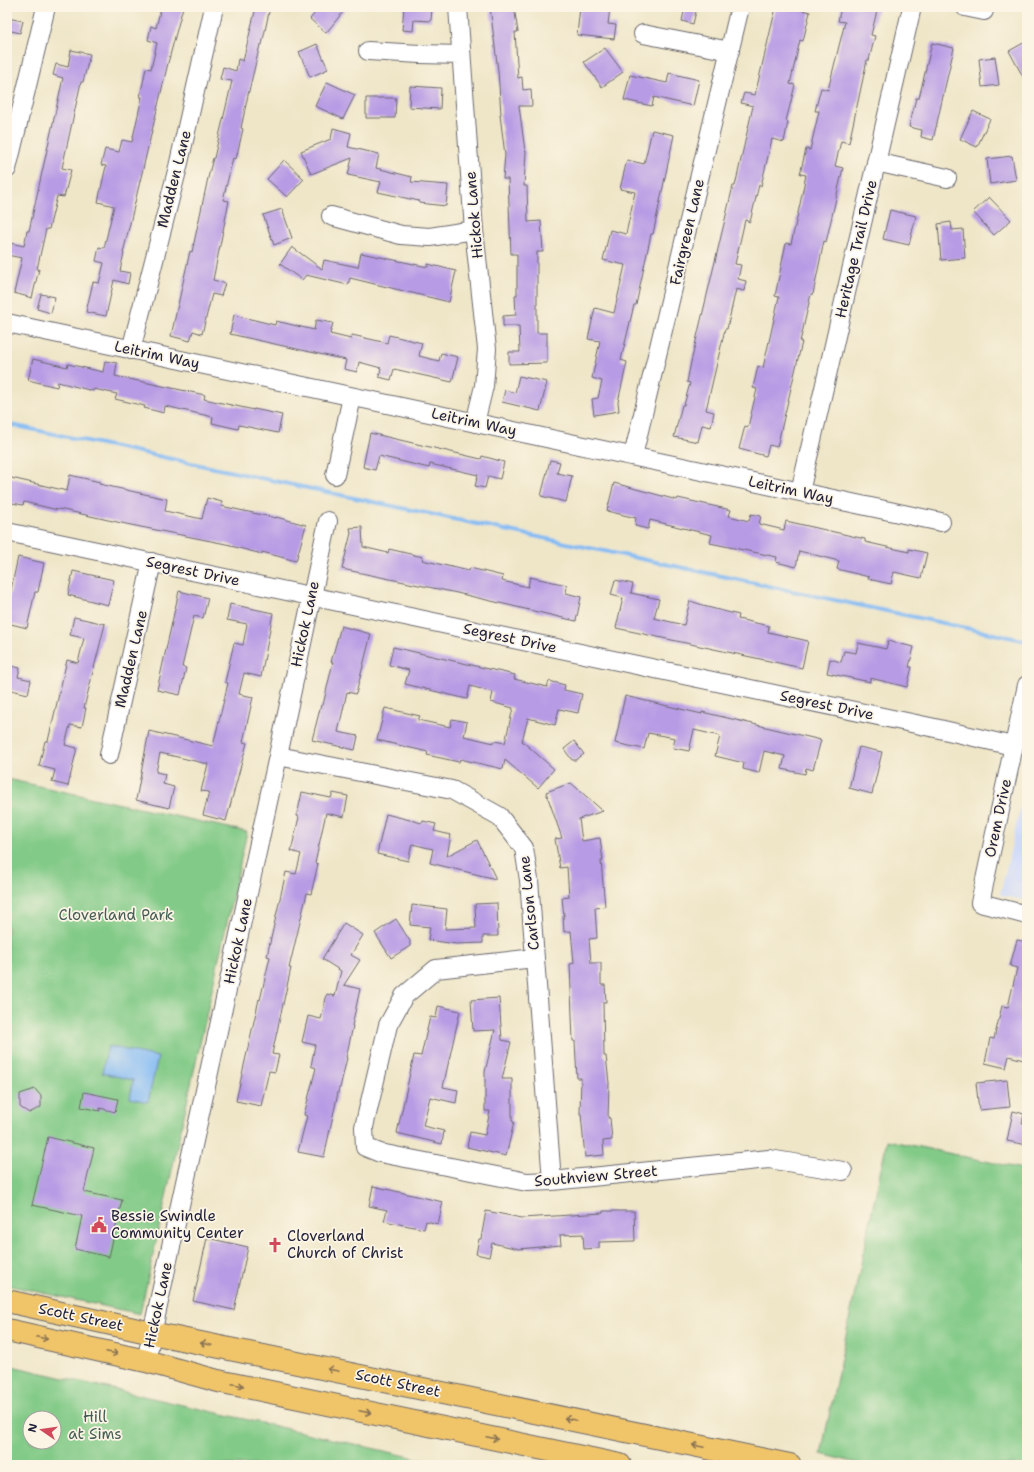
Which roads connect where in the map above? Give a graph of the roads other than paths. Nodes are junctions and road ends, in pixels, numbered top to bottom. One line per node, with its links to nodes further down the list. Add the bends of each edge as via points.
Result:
1 (46, 7): 13 (street)
2 (214, 7): 18 (street, Madden Lane, via 178,167)
3 (458, 7): 11 (street, Hickok Lane)
4 (740, 7): 10 (street, Fairgreen Lane)
5 (912, 7): 12 (street, Heritage Trail Drive)
6 (966, 7): 7 (street)
7 (984, 11)
8 (643, 34): 10 (street)
9 (368, 51): 11 (street)
10 (730, 51): 21 (street, Fairgreen Lane)
11 (461, 55): 16 (street, Hickok Lane)
12 (876, 162): 14 (street); 23 (street, Heritage Trail Drive)
13 (7, 169)
14 (947, 178)
15 (331, 216): 16 (street, via 401,235 430,237)
16 (474, 230): 20 (street, Hickok Lane, via 486,349 484,386)
17 (7, 323): 18 (street, Leitrim Way)
18 (131, 350): 19 (street, Leitrim Way)
19 (352, 397): 20 (street, Leitrim Way); 22 (street)
20 (475, 423): 21 (street, Leitrim Way)
21 (633, 456): 23 (street, Leitrim Way)
22 (335, 475)
23 (800, 492): 25 (street, Leitrim Way)
24 (328, 521): 28 (street, Hickok Lane)
25 (941, 522)
26 (7, 532): 27 (street, Segrest Drive)
27 (152, 562): 28 (street, Segrest Drive); 31 (street, Madden Lane)
28 (311, 596): 30 (street, Segrest Drive); 32 (street, Hickok Lane)
29 (1027, 685): 30 (street, Orem Drive)
30 (1013, 746): 33 (street, Orem Drive, via 980,904)
31 (109, 755)
32 (278, 756): 34 (street, Carlson Lane, via 452,790 499,816 524,848); 39 (street, Hickok Lane)
33 (1027, 915)
34 (535, 958): 36 (street, Carlson Lane); 36 (street, Southview Street, via 436,969 404,996 388,1025 364,1127 365,1147 527,1182)
35 (843, 1171): 36 (street, Southview Street, via 769,1159)
36 (552, 1181)
37 (7, 1301): 39 (main road, Scott Street)
38 (7, 1330): 40 (main road, Scott Street, one-way to 40)
39 (152, 1333): 40 (street, Hickok Lane); 41 (main road, Scott Street, one-way to 39)
40 (146, 1361): 42 (main road, Scott Street, one-way to 42, via 226,1383)
41 (761, 1462): 43 (main road, Scott Street)
42 (620, 1465)
43 (790, 1465)

